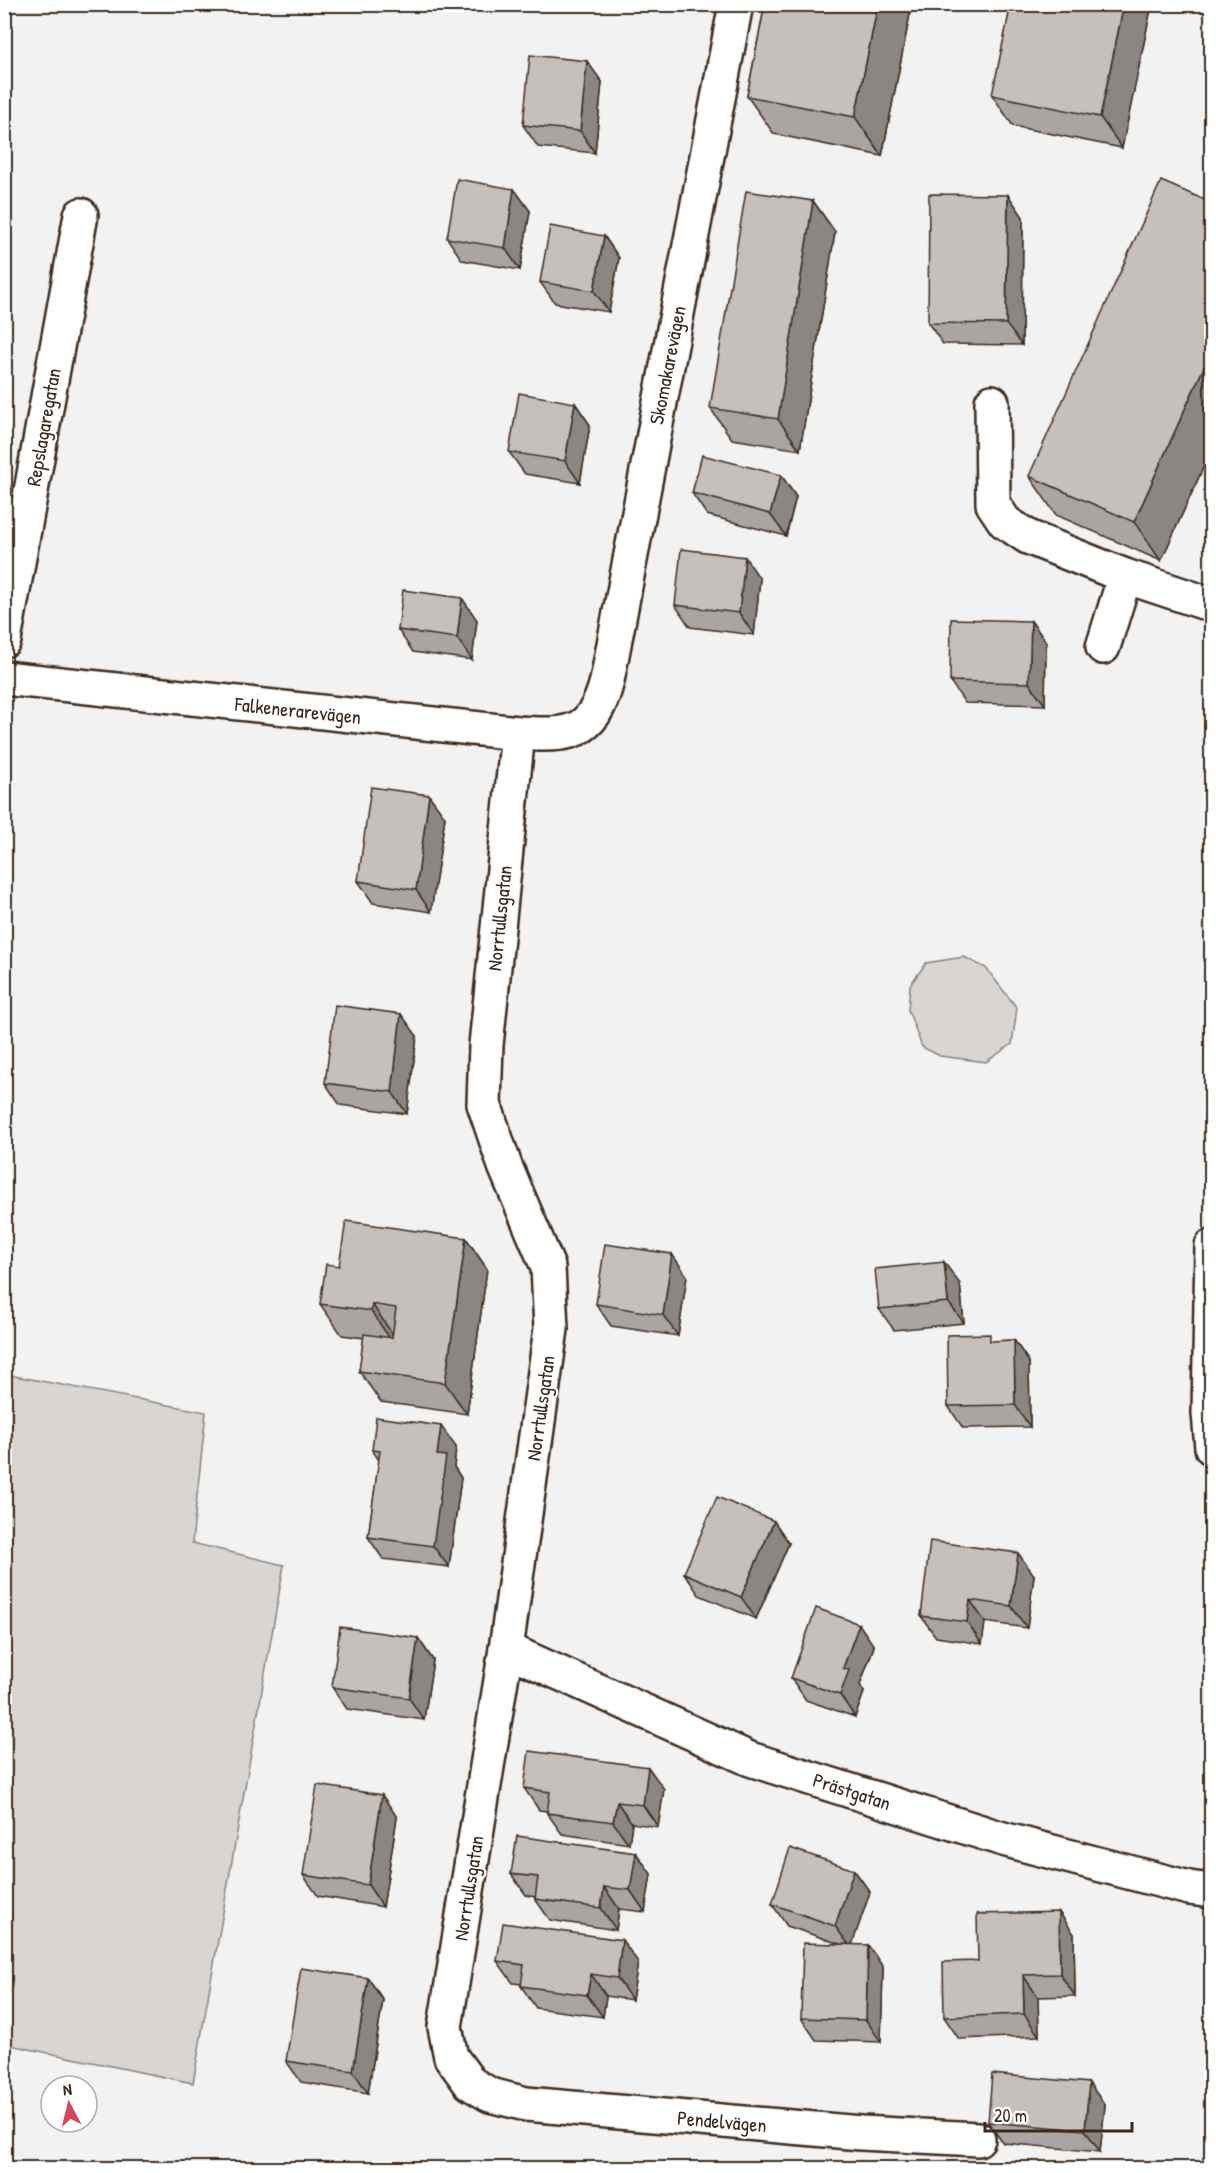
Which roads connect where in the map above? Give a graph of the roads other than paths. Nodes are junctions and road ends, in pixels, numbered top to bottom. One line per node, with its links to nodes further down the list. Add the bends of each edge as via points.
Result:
1 (736, 4): 9 (street, Skomakarevägen, via 607,681 601,704)
2 (81, 214): 6 (street, Repslagaregatan)
3 (992, 402): 4 (street, via 993,504 1005,522 1028,537)
4 (1125, 576): 5 (street); 7 (street)
5 (1212, 605)
6 (4, 640)
7 (1103, 647)
8 (4, 678): 10 (street, Falkenerarevägen)
9 (589, 722): 10 (street, Falkenerarevägen, via 570,732)
10 (518, 733): 13 (street, Norrtullsgatan, via 486,1044 484,1104 505,1166 548,1267 551,1329)
11 (1212, 1246): 12 (street)
12 (1212, 1448)
13 (506, 1649): 14 (street, Prästgatan, via 750,1759 1003,1839); 15 (street, Norrtullsgatan, via 445,2027 451,2057)
14 (1212, 1891)
15 (470, 2083): 16 (street, Pendelvägen, via 490,2095 526,2104 861,2133)
16 (978, 2139)

